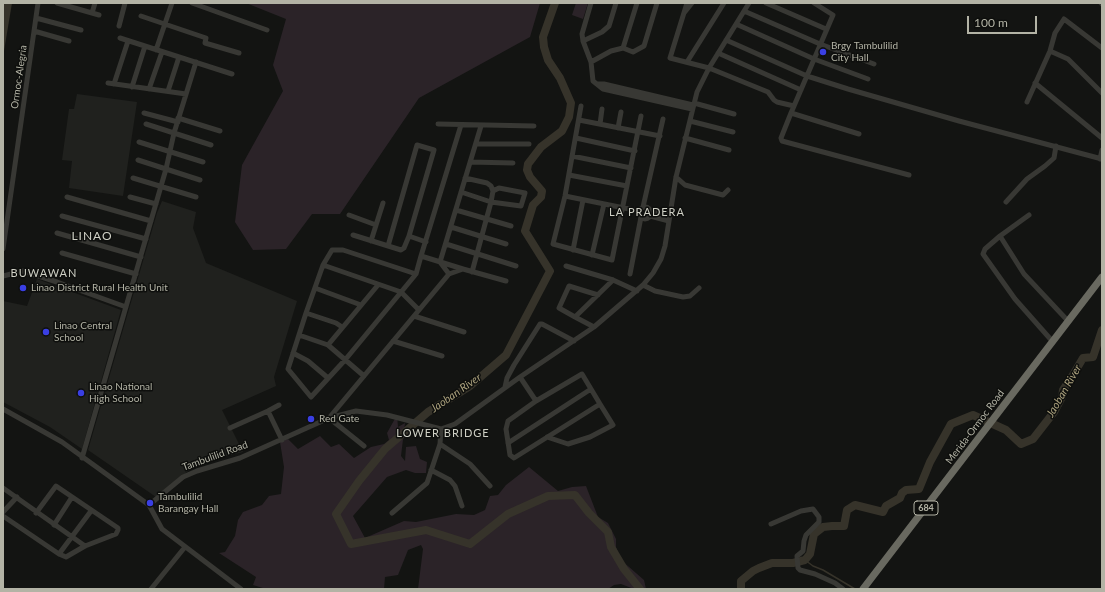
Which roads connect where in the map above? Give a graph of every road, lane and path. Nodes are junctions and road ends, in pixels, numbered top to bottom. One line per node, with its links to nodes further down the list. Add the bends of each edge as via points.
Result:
1 (38, 3): 22 (street, Ormoc-Alegria)
2 (57, 3): 18 (street)
3 (95, 3): 18 (street)
4 (125, 3): 25 (street)
5 (172, 3): 23 (street)
6 (192, 3): 27 (street)
7 (591, 3): 34 (street)
8 (616, 3): 34 (street, via 609,26)
9 (637, 3): 37 (street)
10 (657, 3): 37 (street, via 644,46 633,52)
11 (687, 3): 19 (street)
12 (692, 3): 19 (street)
13 (724, 3): 48 (street)
14 (749, 3): 17 (street)
15 (766, 3): 28 (street)
16 (814, 3): 28 (street, via 832,15)
17 (744, 11): 24 (street); 35 (street)
18 (92, 13): 20 (street)
19 (683, 14): 48 (street, via 670,58)
20 (99, 15)
21 (141, 16): 23 (street)
22 (36, 18): 26 (street); 29 (street, Ormoc-Alegria)
23 (165, 24): 39 (street); 42 (street, via 206,38 205,43)
24 (736, 24): 31 (street); 45 (street)
25 (119, 26)
26 (81, 30)
27 (267, 30)
28 (826, 30): 35 (street)
29 (34, 31): 32 (street); 157 (street, Ormoc-Alegria)
30 (120, 38): 33 (street)
31 (726, 40): 43 (street); 52 (street)
32 (69, 41)
33 (128, 41): 36 (street); 56 (street)
34 (582, 41): 47 (street)
35 (820, 44): 45 (street); 49 (street)
36 (145, 46): 39 (street); 57 (street)
37 (623, 48): 47 (street, via 611,51)
38 (1102, 48): 40 (street, via 1064,19 1055,33)
39 (156, 50): 41 (street)
40 (1050, 51): 55 (street); 61 (street, via 1068,59)
41 (162, 52): 44 (street); 58 (street)
42 (239, 53)
43 (718, 53): 50 (street); 59 (street)
44 (179, 57): 46 (street); 60 (street)
45 (814, 58): 52 (street); 53 (street)
46 (196, 62): 51 (street); 62 (street)
47 (591, 62): 65 (street, via 593,81 603,89)
48 (687, 62): 50 (street)
49 (874, 64)
50 (709, 68): 65 (street); 66 (street, via 768,92 777,102)
51 (232, 74)
52 (807, 76): 59 (street); 97 (street, via 959,121)
53 (868, 79)
54 (108, 83): 56 (street)
55 (1036, 83): 63 (street); 92 (street)
56 (114, 84): 57 (street)
57 (132, 86): 58 (street)
58 (149, 89): 60 (street)
59 (801, 90): 66 (street)
60 (168, 92): 62 (street)
61 (1102, 93)
62 (186, 94): 74 (street)
63 (1027, 102)
64 (581, 106): 75 (street)
65 (693, 106): 71 (street); 76 (street)
66 (794, 106): 70 (street)
67 (602, 109): 79 (street)
68 (621, 112): 83 (street)
69 (144, 113): 74 (street)
70 (791, 113): 88 (street); 111 (street, via 782,141)
71 (734, 114)
72 (641, 116): 85 (street)
73 (663, 118): 89 (street)
74 (178, 120): 84 (street); 87 (street)
75 (579, 120): 79 (street); 90 (street)
76 (690, 121): 86 (street); 91 (street)
77 (146, 124): 87 (street)
78 (438, 124): 80 (street)
79 (600, 124): 83 (street)
80 (461, 125): 81 (street); 153 (street)
81 (481, 126): 82 (street); 94 (street)
82 (534, 126)
83 (618, 128): 85 (street)
84 (220, 131)
85 (639, 132): 89 (street); 101 (street)
86 (733, 132)
87 (174, 133): 96 (street); 98 (street)
88 (859, 134)
89 (660, 136): 132 (street)
90 (576, 138): 101 (street); 102 (street)
91 (686, 138): 99 (street); 112 (street)
92 (1102, 138)
93 (139, 142): 98 (street)
94 (476, 144): 95 (street); 106 (street)
95 (529, 144)
96 (211, 145)
97 (1056, 146): 103 (street); 128 (street, via 1054,158 1027,179)
98 (170, 150): 105 (street); 109 (street)
99 (729, 150)
100 (1102, 150): 103 (street)
101 (635, 151): 108 (street)
102 (572, 156): 108 (street); 110 (street)
103 (1101, 159)
104 (138, 160): 109 (street)
105 (203, 162)
106 (470, 162): 107 (street); 114 (street)
107 (513, 163)
108 (631, 168): 117 (street)
109 (166, 169): 115 (street); 116 (street)
110 (569, 175): 117 (street); 121 (street)
111 (909, 175)
112 (676, 177): 119 (street, via 685,185 723,195); 134 (street)
113 (133, 178): 116 (street)
114 (466, 178): 118 (street, via 487,183); 120 (street)
115 (200, 180)
116 (161, 186): 123 (street); 129 (street)
117 (627, 186): 131 (street)
118 (493, 190): 127 (street); 127 (street, via 499,188 525,193 521,206)
119 (728, 190)
120 (461, 192): 127 (street); 133 (street)
121 (565, 196): 125 (street); 158 (street, via 554,244)
122 (130, 197): 129 (street)
123 (196, 197)
124 (67, 198): 141 (street)
125 (583, 200): 130 (street); 158 (street)
126 (384, 202): 143 (street)
127 (491, 202): 140 (street)
128 (1006, 202)
129 (156, 204): 141 (street)
130 (604, 204): 131 (street); 161 (street)
131 (623, 207): 132 (street); 161 (street, via 612,260)
132 (641, 209): 135 (street, via 649,208); 139 (street)
133 (456, 210): 140 (street); 145 (street)
134 (670, 212): 135 (street); 142 (street)
135 (651, 214): 139 (street, via 647,219); 142 (street)
136 (349, 215): 143 (street)
137 (1029, 215): 149 (street)
138 (62, 216): 151 (street)
139 (641, 217): 173 (street)
140 (487, 218): 144 (street); 150 (street)
141 (151, 221): 151 (street)
142 (669, 221): 179 (street, via 661,259)
143 (376, 224): 152 (street)
144 (511, 226)
145 (451, 227): 150 (street); 154 (street)
146 (57, 233): 163 (street)
147 (353, 235): 152 (street)
148 (409, 236): 153 (street); 156 (street, via 401,250); 156 (street, via 434,150 417,145)
149 (1000, 236): 191 (street, via 1024,274); 198 (street, via 985,249 984,254 1015,299)
150 (482, 237): 155 (street); 160 (street)
151 (146, 239): 163 (street)
152 (371, 241): 156 (street)
153 (426, 242): 162 (street)
154 (446, 244): 160 (street); 164 (street)
155 (506, 244)
156 (388, 246)
157 (3, 249)
158 (573, 250): 161 (street)
159 (62, 253): 170 (street)
160 (477, 255): 166 (street); 169 (street)
161 (592, 255)
162 (421, 256): 164 (street); 171 (street)
163 (141, 257): 170 (street)
164 (440, 262): 168 (street); 172 (street)
165 (323, 265): 171 (street, via 332,250 342,250); 178 (street); 180 (street)
166 (516, 266)
167 (566, 266): 176 (street)
168 (463, 269): 169 (street); 172 (street)
169 (472, 272): 177 (street)
170 (136, 274): 186 (street)
171 (416, 274): 183 (street)
172 (449, 274): 187 (street)
173 (630, 274)
174 (3, 276): 186 (street, via 23,271)
175 (1102, 277): 191 (highway, Merida-Ormoc Road / 684)
176 (612, 280): 182 (street); 184 (street)
177 (506, 281)
178 (378, 285): 183 (street); 185 (street)
179 (644, 285): 181 (street, via 654,291 683,297 690,296); 182 (street)
180 (315, 288): 185 (street); 188 (street)
181 (699, 288)
182 (637, 291): 193 (street)
183 (401, 292): 187 (street); 202 (street)
184 (598, 295): 190 (street); 190 (street, via 569,286 559,308)
185 (361, 305): 192 (street)
186 (126, 307): 221 (street)
187 (419, 310): 189 (street)
188 (306, 313): 192 (street); 195 (street)
189 (414, 316): 194 (street); 196 (street)
190 (575, 317): 193 (street)
191 (1068, 322): 198 (highway, Merida-Ormoc Road / 684)
192 (342, 327): 199 (street)
193 (594, 327): 197 (street)
194 (464, 332)
195 (299, 335): 199 (street); 200 (street)
196 (393, 341): 201 (street); 203 (street)
197 (574, 341): 204 (street); 206 (street, via 540,324 507,378)
198 (1053, 342): 243 (highway, Merida-Ormoc Road / 684)
199 (328, 345): 202 (street)
200 (293, 353): 205 (street, via 308,361); 205 (street, via 288,370 311,397)
201 (442, 356)
202 (345, 360): 203 (street); 205 (street)
203 (364, 376): 213 (street)
204 (520, 377): 206 (street); 208 (street)
205 (328, 378)
206 (505, 388): 215 (street, via 455,424)
207 (590, 389): 208 (street, via 582,374); 209 (street); 218 (street)
208 (536, 401): 218 (street, via 508,421)
209 (600, 404): 216 (street); 216 (street, via 613,425 590,437 568,444)
210 (279, 405): 212 (street)
211 (3, 409): 221 (street, via 62,442)
212 (268, 411): 214 (street); 217 (street)
213 (329, 418): 215 (street, Tambulilid Road, via 356,412 379,413); 217 (street, Tambulilid Road); 220 (street)
214 (230, 428)
215 (441, 429): 219 (street)
216 (547, 437): 218 (street, via 514,458 511,457)
217 (282, 440): 227 (street, Tambulilid Road, via 240,458 183,477)
218 (508, 443)
219 (440, 444): 222 (street); 223 (street, via 470,464)
220 (364, 446)
221 (82, 458): 227 (street)
222 (431, 470): 228 (street, via 450,480 455,486); 232 (street, via 427,483)
223 (490, 486)
224 (3, 488): 225 (street)
225 (17, 497): 230 (street); 231 (street)
226 (72, 497): 229 (street); 231 (street, via 56,486); 234 (street)
227 (149, 505): 238 (street, via 162,529)
228 (462, 506)
229 (91, 511): 236 (street); 237 (street, via 118,530 116,534)
230 (3, 512)
231 (36, 513): 234 (street)
232 (392, 513)
233 (3, 516): 239 (street)
234 (54, 524): 236 (street)
235 (771, 524): 242 (street, via 801,511 813,509 819,517 818,523 806,535 803,551 797,556 798,568 816,574)
236 (72, 537): 237 (street); 239 (street)
237 (85, 546): 239 (street, via 68,557)
238 (186, 546): 240 (street); 241 (street)
239 (59, 554)
240 (151, 589)
241 (241, 589)
242 (844, 589)
243 (863, 589)

